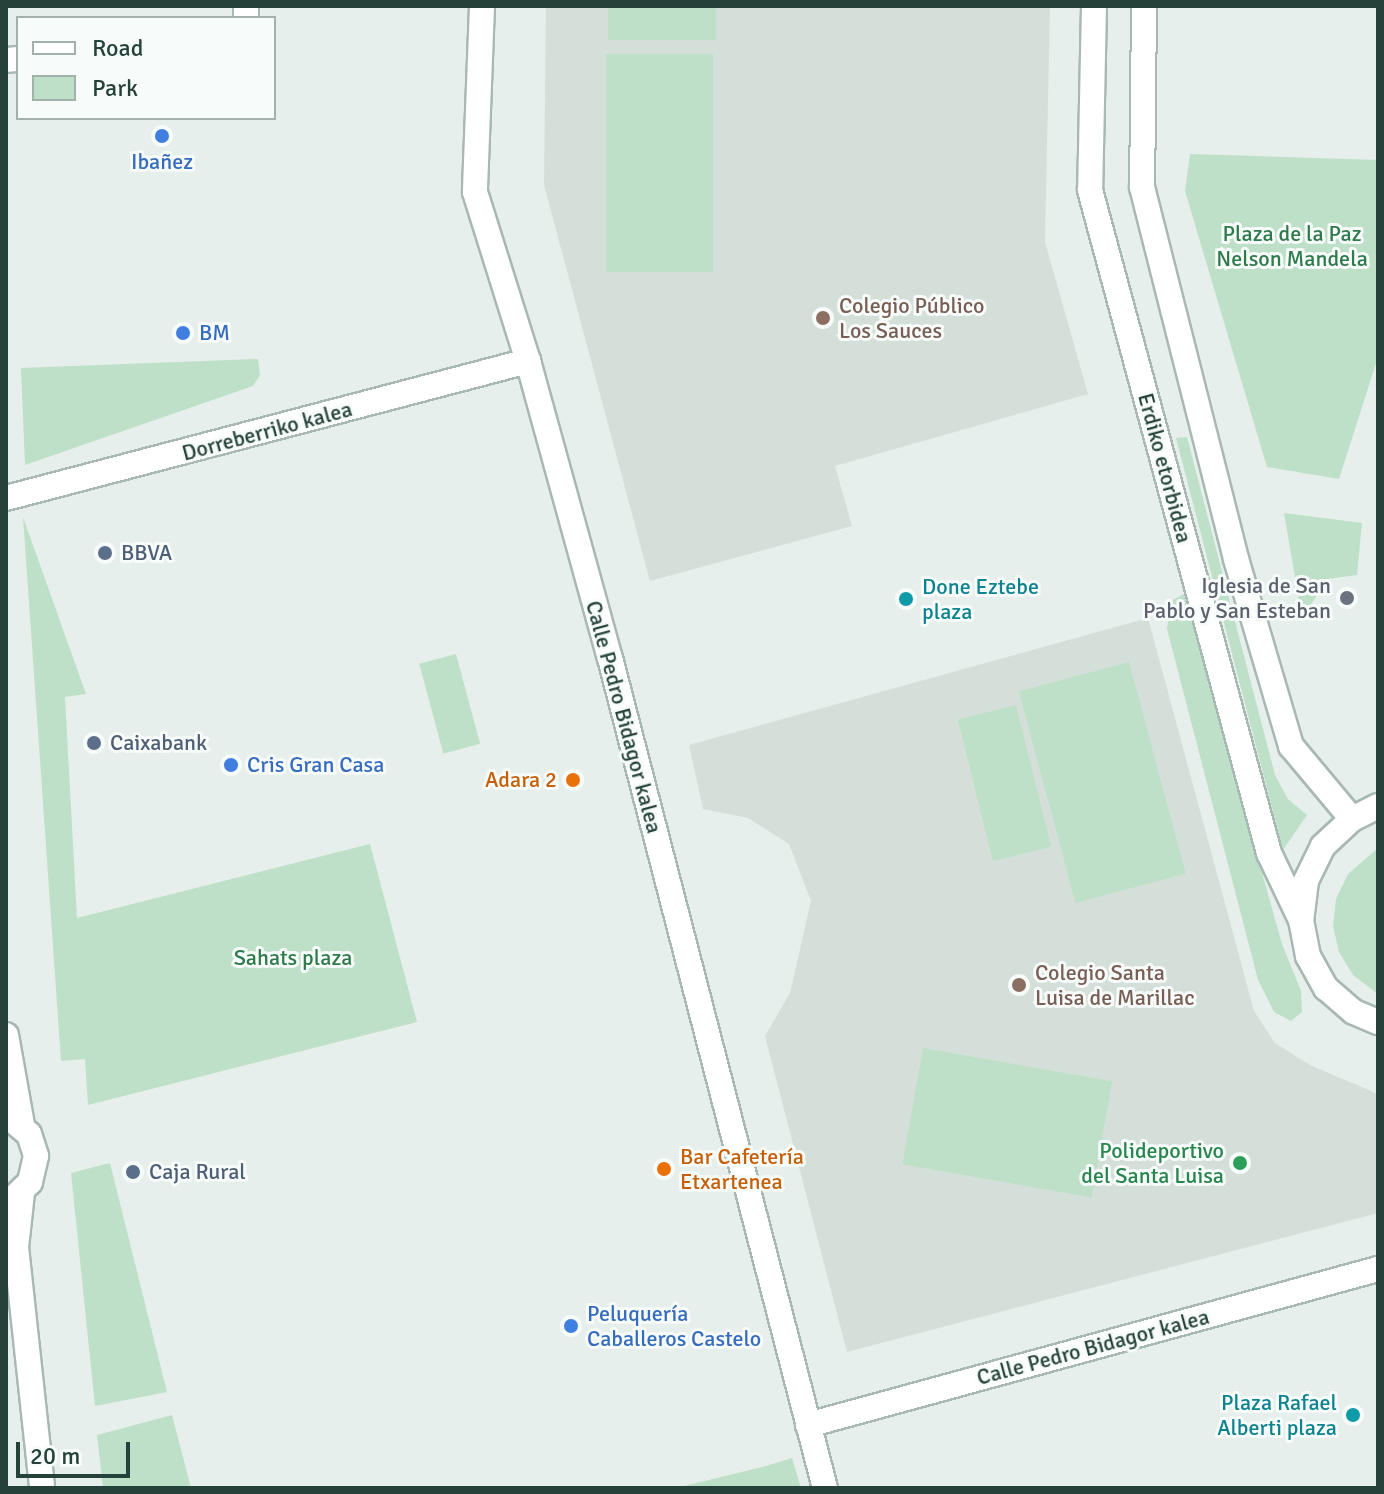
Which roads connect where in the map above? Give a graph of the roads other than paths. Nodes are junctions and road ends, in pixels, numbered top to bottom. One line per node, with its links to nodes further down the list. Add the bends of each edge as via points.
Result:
1 (482, 6): 4 (street, Calle Pedro Bidagor kalea, via 475,192)
2 (1094, 6): 8 (street, Erdiko etorbidea, via 1090,190 1269,853)
3 (1144, 6): 7 (street, Erdiko etorbidea, via 1142,187 1228,529 1291,746)
4 (528, 361): 5 (street, Dorreberriko kalea); 14 (street, Calle Pedro Bidagor kalea)
5 (6, 498)
6 (1378, 806): 7 (street)
7 (1352, 819): 8 (street, via 1323,846 1306,881)
8 (1301, 920): 9 (street, via 1308,956 1326,988 1354,1012)
9 (1378, 1022)
10 (6, 1035): 11 (street)
11 (14, 1120): 12 (street, via 36,1156)
12 (14, 1198): 15 (street)
13 (1378, 1269): 14 (street, Calle Pedro Bidagor kalea)
14 (808, 1425): 16 (street, Calle Pedro Bidagor kalea)
15 (42, 1488)
16 (825, 1488)

